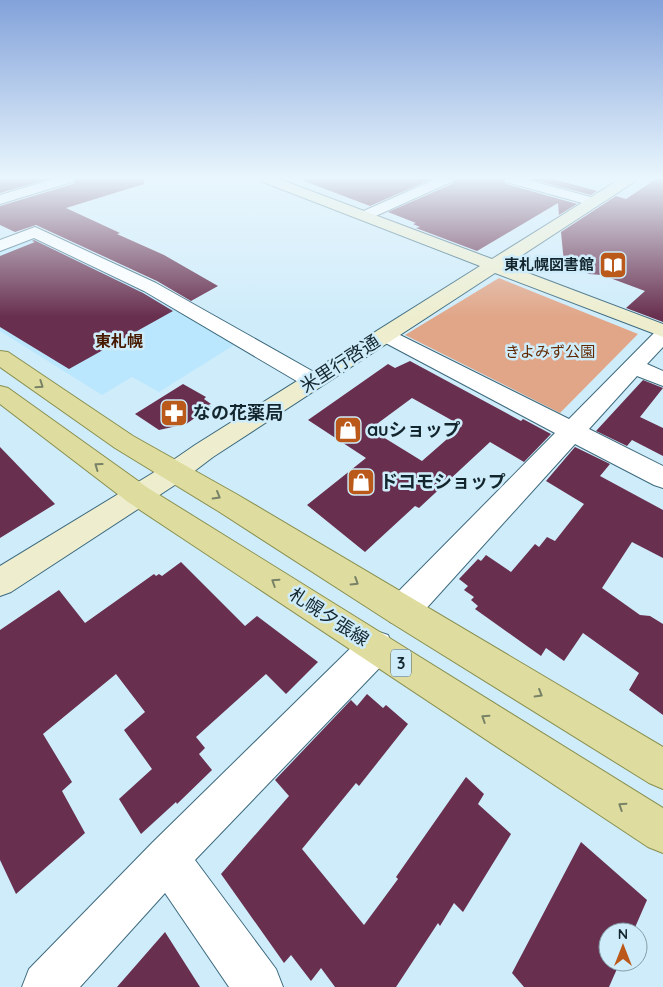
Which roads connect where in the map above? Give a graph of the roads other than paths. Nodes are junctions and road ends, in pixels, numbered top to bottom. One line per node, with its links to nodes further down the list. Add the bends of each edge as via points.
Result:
1 (387, 225): 4 (street)
2 (557, 225): 4 (street, 米里行啓通)
3 (0, 246): 11 (street, via 35,232 150,286)
4 (492, 266): 5 (street); 6 (street, 米里行啓通)
5 (663, 331)
6 (384, 335): 11 (street, 米里行啓通); 13 (street)
7 (663, 335): 9 (street)
8 (0, 357): 14 (main road, one-way to 14, via 124,442)
9 (632, 366): 10 (street); 13 (street)
10 (663, 379)
11 (313, 381): 14 (street, 米里行啓通)
12 (0, 394): 16 (main road, 札幌夕張線 / 3, one-way to 12)
13 (571, 431): 15 (street); 18 (street)
14 (175, 472): 16 (street, 米里行啓通); 18 (main road, one-way to 18)
15 (663, 478)
16 (138, 494): 17 (street, 米里行啓通); 19 (main road, 札幌夕張線 / 3, one-way to 16)
17 (0, 582)
18 (402, 612): 20 (main road, one-way to 20)
19 (376, 647): 21 (main road, 札幌夕張線 / 3, one-way to 19); 22 (street)
20 (663, 769)
21 (663, 832)
22 (167, 858): 23 (street); 24 (street)
23 (47, 987)
24 (258, 987)

